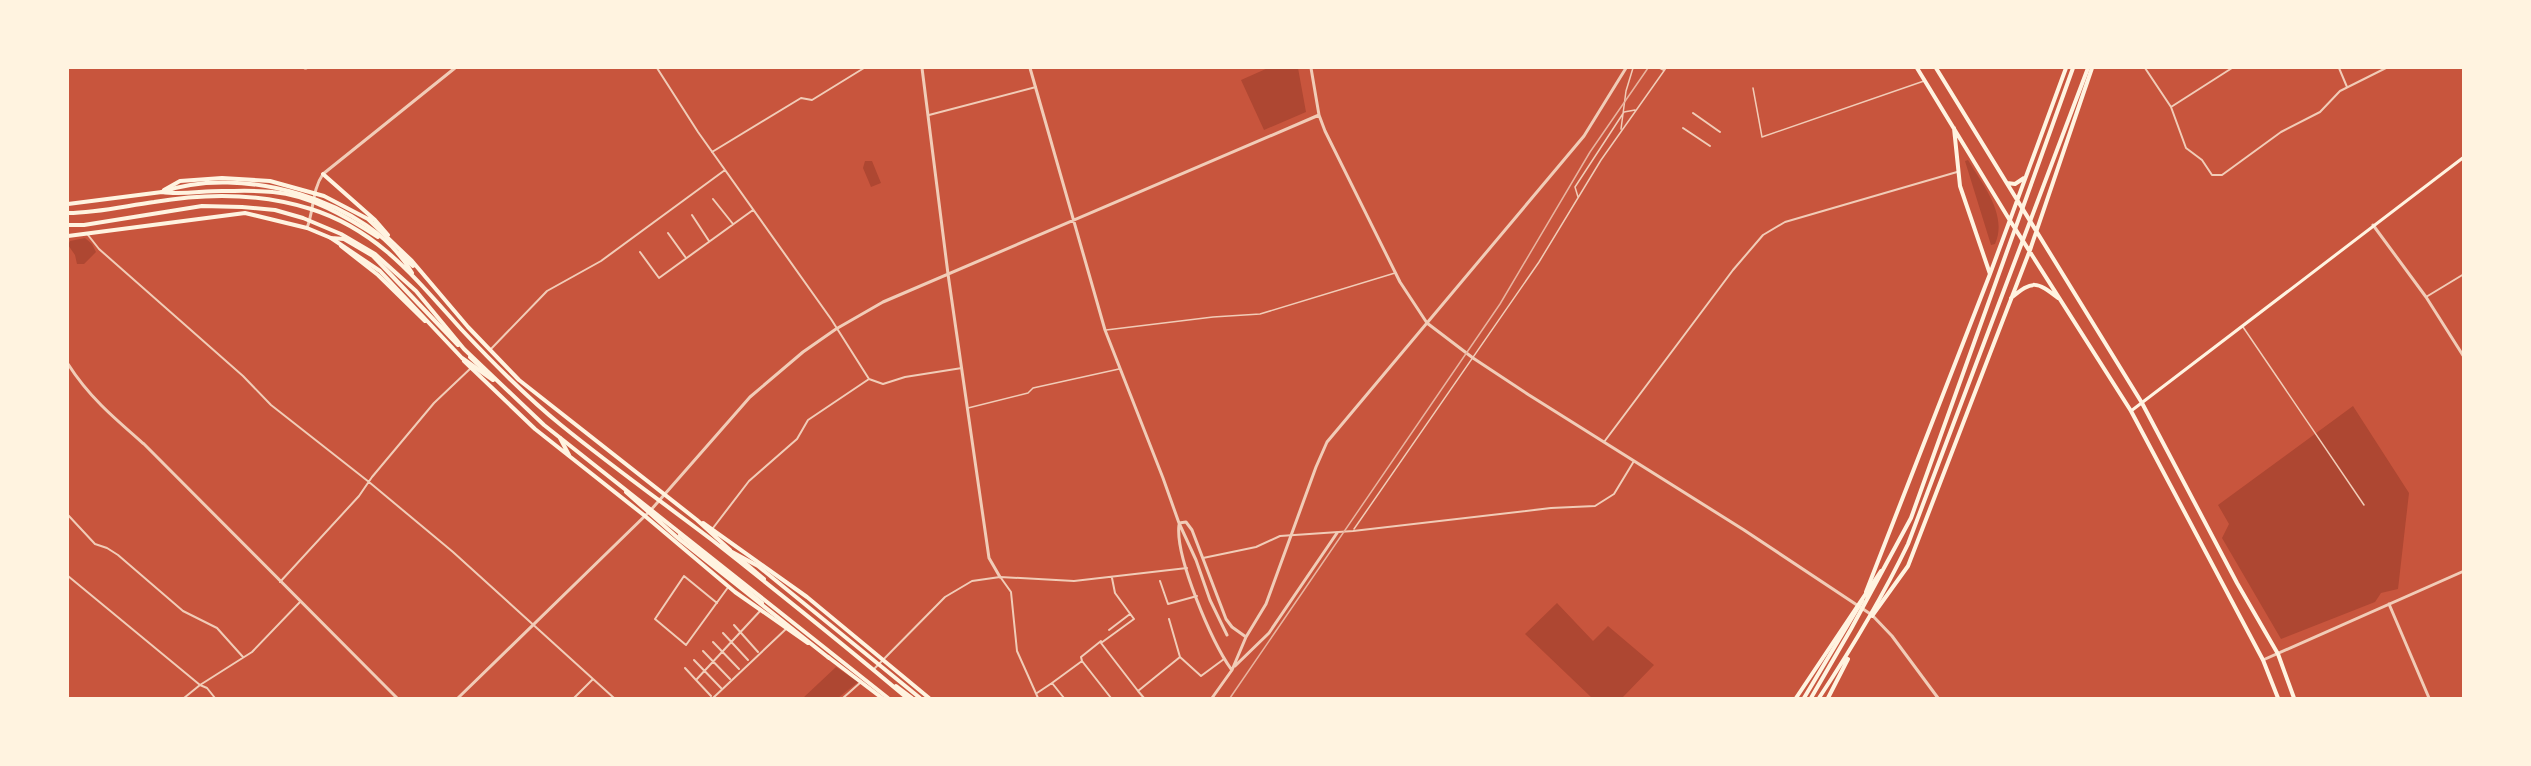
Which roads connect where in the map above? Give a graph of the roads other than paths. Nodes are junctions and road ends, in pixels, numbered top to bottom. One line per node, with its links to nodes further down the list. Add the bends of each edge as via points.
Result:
1 (455, 68): 39 (street)
2 (657, 68): 35 (street)
3 (864, 68): 35 (street, via 812,100 801,98)
4 (922, 68): 29 (street)
5 (1030, 68): 21 (street)
6 (1311, 68): 28 (street)
7 (1626, 68): 77 (street, via 1584,135)
8 (1633, 68): 26 (street)
9 (1660, 68): 18 (street)
10 (1917, 68): 20 (main road)
11 (1936, 68): 41 (main road)
12 (2066, 68): 40 (main road)
13 (2090, 68): 58 (main road); 141 (main road, via 1920,514)
14 (2145, 68): 24 (street)
15 (2232, 68): 24 (street)
16 (2339, 68): 22 (street)
17 (2386, 68): 22 (street)
18 (1665, 69): 25 (street)
19 (2072, 69): 112 (main road, via 1923,485)
20 (1925, 81): 23 (street, via 1762,137); 30 (main road)
21 (1036, 87): 29 (street); 53 (street)
22 (2347, 87): 24 (street, via 2320,112 2281,132 2222,175 2212,175 2202,160 2186,148)
23 (1753, 88)
24 (2171, 107)
25 (1636, 109): 26 (street); 32 (street)
26 (1624, 112): 32 (street); 44 (street, via 1575,187)
27 (1693, 113): 33 (street)
28 (1319, 115): 53 (street); 68 (street)
29 (929, 116): 70 (street)
30 (1954, 127): 38 (main road); 52 (main road)
31 (1683, 128): 34 (street)
32 (1620, 132): 44 (street)
33 (1720, 132)
34 (1710, 146)
35 (712, 152): 37 (street)
36 (2463, 157): 56 (main road)
37 (725, 170): 49 (street); 81 (street, via 601,261 547,291)
38 (1957, 172): 71 (main road); 95 (street, via 1785,222 1762,235)
39 (323, 174): 43 (street); 63 (main road, via 380,225)
40 (2024, 178): 41 (main road, via 2015,184); 46 (main road)
41 (2007, 183): 46 (main road)
42 (162, 192): 43 (main road, via 180,181 222,178 284,184); 47 (main road, via 274,192); 48 (main road); 73 (main road, via 215,183 281,189 338,207 392,245)
43 (314, 193): 47 (street); 63 (main road, via 368,219)
44 (1578, 197): 83 (street)
45 (713, 199): 54 (street)
46 (2016, 199): 52 (main road); 58 (main road)
47 (313, 203): 57 (street); 69 (main road, via 357,223)
48 (68, 204)
49 (753, 210): 54 (street); 79 (street)
50 (68, 213): 73 (main road, via 200,196 276,201 342,220 395,257)
51 (692, 215): 64 (street)
52 (2009, 219): 65 (main road); 71 (main road)
53 (1073, 220): 70 (street); 80 (street)
54 (733, 224): 64 (street)
55 (68, 225): 90 (main road, via 202,206 275,210 303,218 375,254 416,291)
56 (2373, 225): 74 (street); 78 (main road)
57 (308, 228): 60 (main road, via 245,213); 62 (main road)
58 (2036, 231): 65 (main road); 91 (main road)
59 (668, 233): 67 (street)
60 (88, 235): 61 (main road); 99 (street, via 271,405)
61 (68, 236)
62 (331, 238): 85 (main road, via 344,239 373,256); 86 (main road, via 378,274); 90 (main road, via 380,271 462,358)
63 (392, 241): 69 (main road)
64 (709, 241): 67 (street)
65 (2030, 250): 75 (main road); 76 (main road)
66 (640, 252): 67 (street, via 659,278)
67 (686, 258)
68 (1395, 273): 77 (street); 80 (street, via 1260,314)
69 (422, 274): 81 (main road)
70 (948, 274): 79 (street, via 883,302); 87 (street)
71 (1990, 274): 126 (main road)
72 (2463, 274): 74 (street)
73 (416, 279): 111 (main road, via 490,360 560,424)
74 (2426, 297): 82 (street)
75 (2011, 299): 76 (main road, via 2034,283); 129 (main road, via 1908,566)
76 (2060, 300): 93 (main road)
77 (1427, 323): 83 (street); 110 (street, via 1327,442)
78 (2243, 326): 91 (main road); 101 (street)
79 (836, 329): 89 (street); 100 (street, via 750,397)
80 (1105, 330): 88 (street)
81 (490, 350): 100 (main road, via 519,381)
82 (2463, 357)
83 (1473, 358): 95 (street); 108 (street)
84 (68, 363): 120 (street, via 99,404 144,444)
85 (476, 364): 86 (street); 94 (main road)
86 (471, 368): 96 (main road); 99 (street, via 434,403)
87 (962, 368): 89 (street, via 883,384); 92 (street)
88 (1120, 369): 92 (street); 106 (street)
89 (869, 379): 107 (street, via 808,420 797,438 743,488)
90 (503, 387): 98 (main road, via 544,425)
91 (2142, 403): 93 (main road); 148 (main road)
92 (968, 408): 117 (street, via 989,558)
93 (2131, 411): 156 (main road)
94 (558, 434): 96 (main road); 102 (main road)
95 (1604, 442): 97 (street)
96 (572, 458): 104 (main road)
97 (1634, 461): 108 (street, via 1614,494 1595,506); 126 (street)
98 (615, 480): 151 (main road, via 643,508); 182 (main road)
99 (369, 482): 120 (street); 133 (street)
100 (664, 495): 102 (street); 105 (main road)
101 (2364, 505)
102 (650, 511): 104 (street); 151 (main road)
103 (68, 515): 149 (street, via 95,544 118,555 183,611 217,628)
104 (645, 516): 121 (main road); 133 (street)
105 (697, 520): 107 (main road); 161 (main road)
106 (1179, 524): 113 (street, via 1189,525); 114 (street, via 1178,539); 139 (street)
107 (712, 528): 154 (main road, via 807,597)
108 (1353, 531): 109 (street)
109 (1337, 533): 110 (street); 162 (street, via 1269,633)
110 (1292, 535): 113 (street); 140 (street, via 1266,604)
111 (712, 540): 183 (main road); 185 (main road, via 758,566)
112 (1897, 546): 192 (main road); 194 (main road)
113 (1203, 558): 140 (street, via 1226,619)
114 (1187, 568): 118 (street); 122 (street)
115 (2463, 571): 125 (street)
116 (68, 576): 169 (street)
117 (1000, 577): 118 (street, via 1055,581); 154 (street, via 972,581 954,590); 172 (street, via 1011,592 1017,651)
118 (1112, 578): 128 (street, via 1115,593)
119 (1160, 581): 122 (street, via 1168,604)
120 (280, 582): 123 (street)
121 (729, 586): 124 (street); 127 (main road)
122 (1197, 596): 155 (street)
123 (300, 603): 149 (street); 176 (street)
124 (717, 603): 131 (street, via 686,645); 131 (street, via 684,576)
125 (2390, 604): 148 (street); 200 (street)
126 (1859, 607): 129 (street); 193 (main road)
127 (761, 610): 135 (main road); 138 (street)
128 (1130, 614): 136 (street); 144 (street, via 1134,619)
129 (1872, 615): 195 (main road); 197 (street)
130 (652, 616): 131 (street)
131 (655, 619)
132 (1169, 619): 150 (street)
133 (533, 624): 164 (street); 177 (street)
134 (734, 626): 138 (street)
135 (787, 628): 151 (main road); 173 (street)
136 (1109, 630)
137 (723, 633): 143 (street)
138 (741, 634): 143 (street); 147 (street)
139 (1227, 635)
140 (1246, 637): 162 (street)
141 (1857, 641): 195 (main road); 196 (main road)
142 (713, 642): 146 (street)
143 (732, 643): 146 (street); 153 (street)
144 (1101, 643): 157 (street, via 1081,657); 171 (street)
145 (703, 651): 158 (street)
146 (723, 652): 158 (street); 160 (street)
147 (758, 652)
148 (2278, 654): 156 (street); 199 (main road)
149 (243, 657): 169 (street)
150 (1180, 657): 155 (street, via 1201,676); 171 (street)
151 (828, 658): 167 (main road)
152 (694, 660): 163 (street)
153 (748, 660)
154 (883, 660): 161 (street); 186 (main road)
155 (1224, 660): 162 (street)
156 (2263, 660): 198 (main road)
157 (1082, 661): 168 (street); 189 (street)
158 (714, 662): 163 (street); 165 (street)
159 (685, 668): 166 (street)
160 (739, 669)
161 (873, 669): 184 (main road)
162 (1232, 670): 191 (street)
163 (705, 671): 166 (street); 170 (street)
164 (593, 679): 178 (street); 179 (street)
165 (730, 679)
166 (696, 680): 173 (street)
167 (861, 682): 180 (street); 181 (main road)
168 (1052, 683): 172 (street); 188 (street)
169 (200, 685): 174 (street); 175 (street)
170 (721, 688)
171 (1138, 691): 190 (street)
172 (1036, 694): 187 (street)
173 (712, 697)
174 (184, 699)
175 (215, 699)
176 (397, 699)
177 (458, 699)
178 (574, 699)
179 (614, 699)
180 (843, 699)
181 (882, 699)
182 (888, 699)
183 (907, 699)
184 (912, 699)
185 (920, 699)
186 (929, 699)
187 (1038, 699)
188 (1064, 699)
189 (1111, 699)
190 (1144, 699)
191 (1212, 699)
192 (1796, 699)
193 (1804, 699)
194 (1811, 699)
195 (1820, 699)
196 (1828, 699)
197 (1938, 699)
198 (2278, 699)
199 (2294, 699)
200 (2429, 699)

